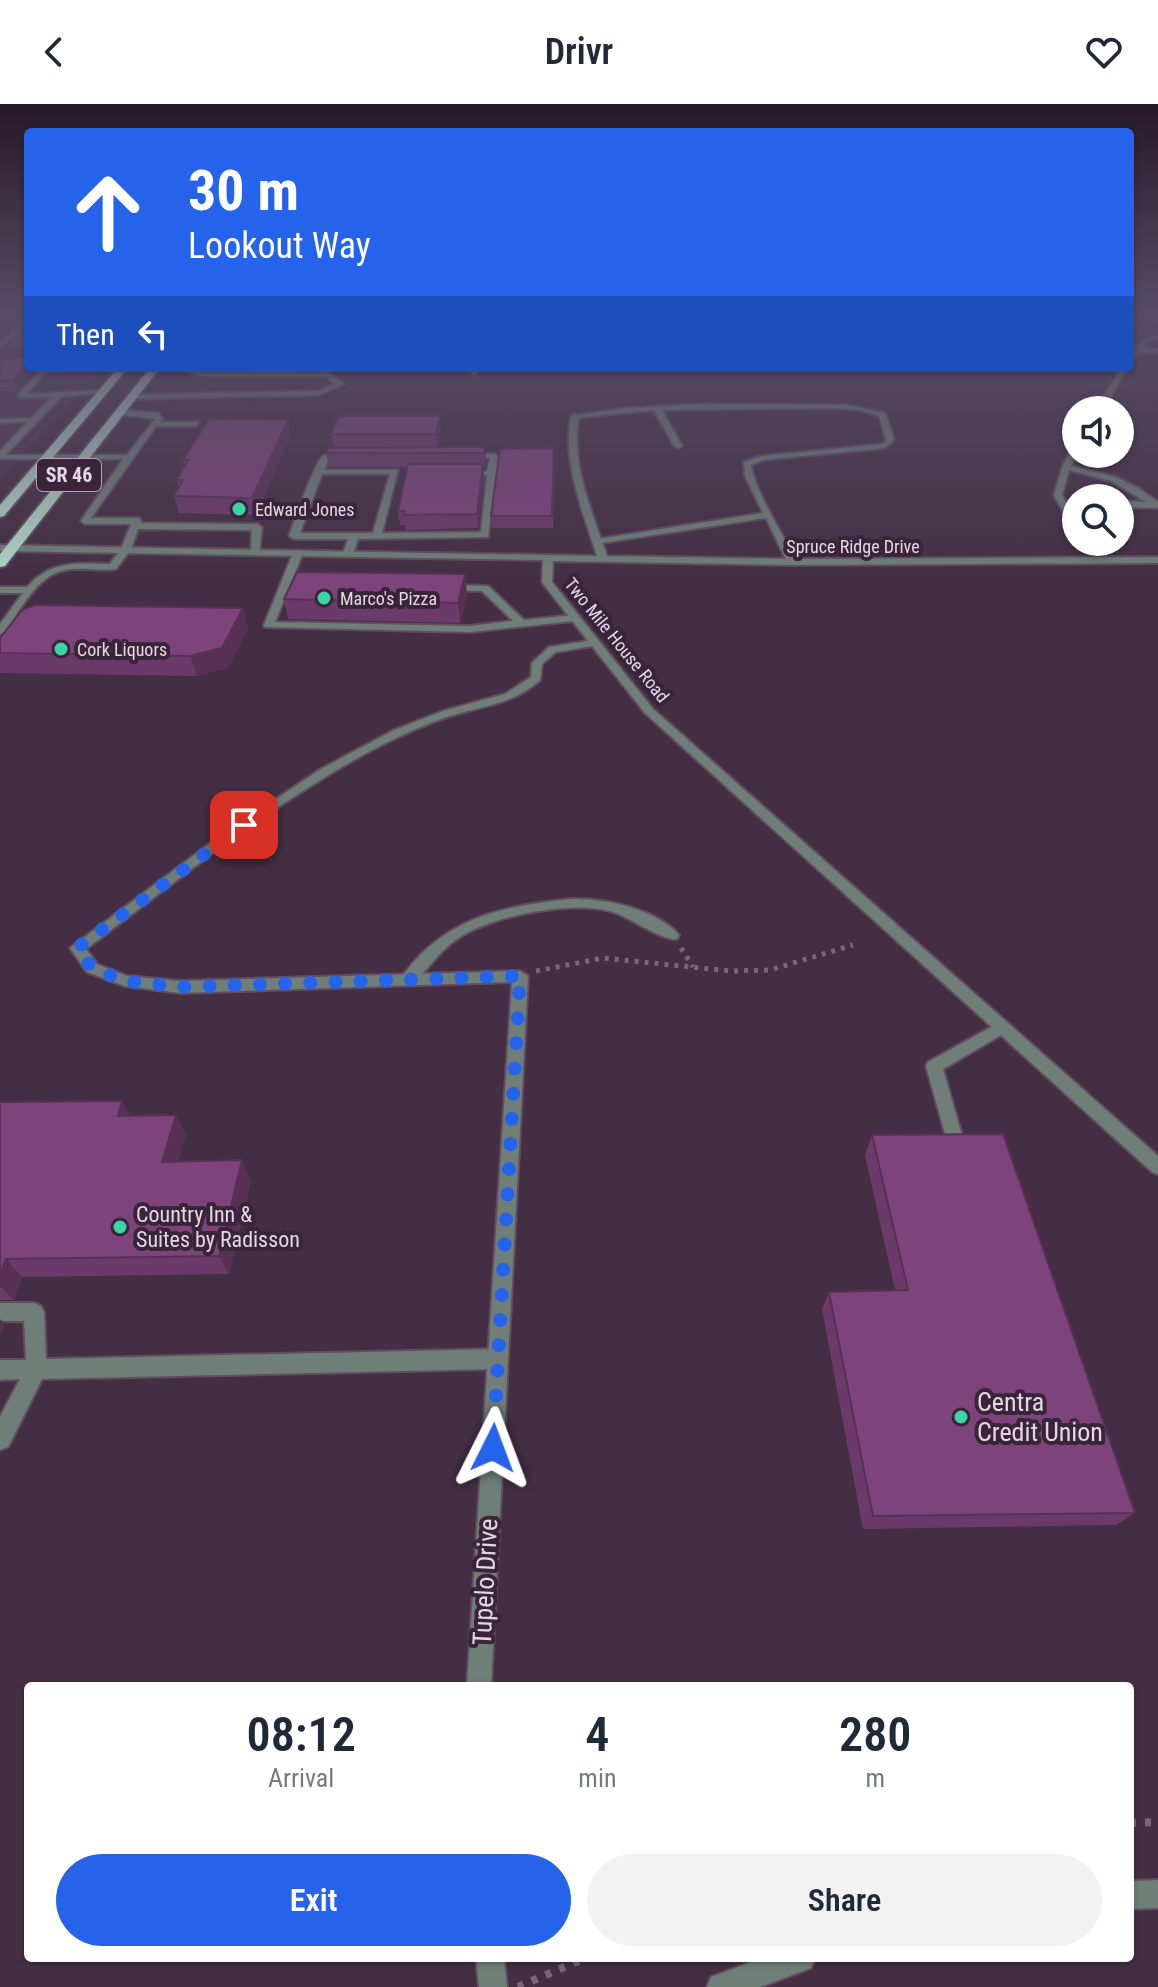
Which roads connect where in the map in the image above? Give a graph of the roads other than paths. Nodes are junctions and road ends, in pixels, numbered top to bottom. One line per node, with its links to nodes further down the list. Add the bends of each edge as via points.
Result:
1 (54, 403): 6 (street)
2 (94, 403): 17 (highway, SR 46)
3 (127, 403): 5 (highway, SR 46)
4 (657, 408): 13 (street); 31 (street, via 846,407 882,415 890,440 885,446 761,458 747,464); 35 (street, via 575,416 570,428 578,480)
5 (120, 412): 8 (street, via 155,415 159,419); 18 (highway, SR 46)
6 (33, 420): 7 (street); 12 (street)
7 (4, 421): 10 (street)
8 (154, 424): 9 (street); 19 (street)
9 (196, 424)
10 (0, 430)
11 (0, 443): 12 (street)
12 (11, 445): 14 (street)
13 (678, 446)
14 (0, 456): 17 (street)
15 (356, 456): 22 (street, via 326,457)
16 (448, 456): 26 (street, via 494,456)
17 (48, 457): 18 (street); 30 (highway, SR 46)
18 (84, 457): 19 (street); 36 (highway, SR 46)
19 (129, 457): 32 (street, via 85,521 137,521)
20 (1066, 468): 27 (street, via 1059,486)
21 (1070, 468): 29 (street, via 1124,481)
22 (319, 472): 23 (street); 33 (street, via 294,536)
23 (395, 472): 24 (street); 34 (street)
24 (409, 472)
25 (478, 473): 26 (street)
26 (491, 473): 34 (street, via 485,535)
27 (1062, 504)
28 (1134, 504): 29 (street)
29 (1156, 505)
30 (0, 513)
31 (770, 515): 35 (street); 44 (street)
32 (137, 526): 37 (street); 38 (street, via 257,527)
33 (354, 536): 34 (street); 40 (street)
34 (377, 536)
35 (598, 542): 42 (street)
36 (6, 548): 37 (street, Two Mile House Road); 45 (highway, SR 46)
37 (126, 549): 38 (street, Two Mile House Road); 50 (street, via 113,567 60,567 43,574)
38 (256, 552): 39 (street, Two Mile House Road)
39 (298, 553): 40 (street, Two Mile House Road); 46 (street)
40 (348, 554): 41 (street, Two Mile House Road)
41 (548, 557): 42 (street, Spruce Ridge Drive); 51 (street, Two Mile House Road, via 547,582)
42 (603, 559): 44 (street, Spruce Ridge Drive)
43 (1158, 560): 44 (street, Spruce Ridge Drive, via 1093,555)
44 (792, 562)
45 (0, 563)
46 (287, 585): 47 (street); 52 (street, via 269,625)
47 (302, 585)
48 (439, 588): 52 (street, via 485,588)
49 (0, 590): 50 (street)
50 (30, 590): 53 (street)
51 (574, 618): 52 (street); 54 (street, Two Mile House Road)
52 (523, 625)
53 (0, 631)
54 (593, 643): 56 (street, via 553,649 537,663 536,678 508,699 399,731 323,773 77,948 92,968 125,981 180,987); 57 (street, Two Mile House Road, via 649,711)
55 (672, 935): 56 (street, via 641,916 601,904 544,907 494,917 456,933)
56 (407, 981): 61 (street, Tupelo Drive, via 520,976)
57 (1002, 1027): 58 (street, via 934,1066); 59 (street, Two Mile House Road)
58 (955, 1143)
59 (1158, 1167)
60 (0, 1312): 62 (street, via 34,1312)
61 (498, 1359): 62 (street); 65 (street, Tupelo Drive)
62 (36, 1369): 63 (street); 64 (street)
63 (0, 1370)
64 (0, 1439)
65 (479, 1682)
66 (1158, 1894): 67 (street)
67 (1134, 1895)
68 (490, 1962): 70 (street)
69 (790, 1962): 71 (street)
70 (493, 1987)
71 (721, 1987)

